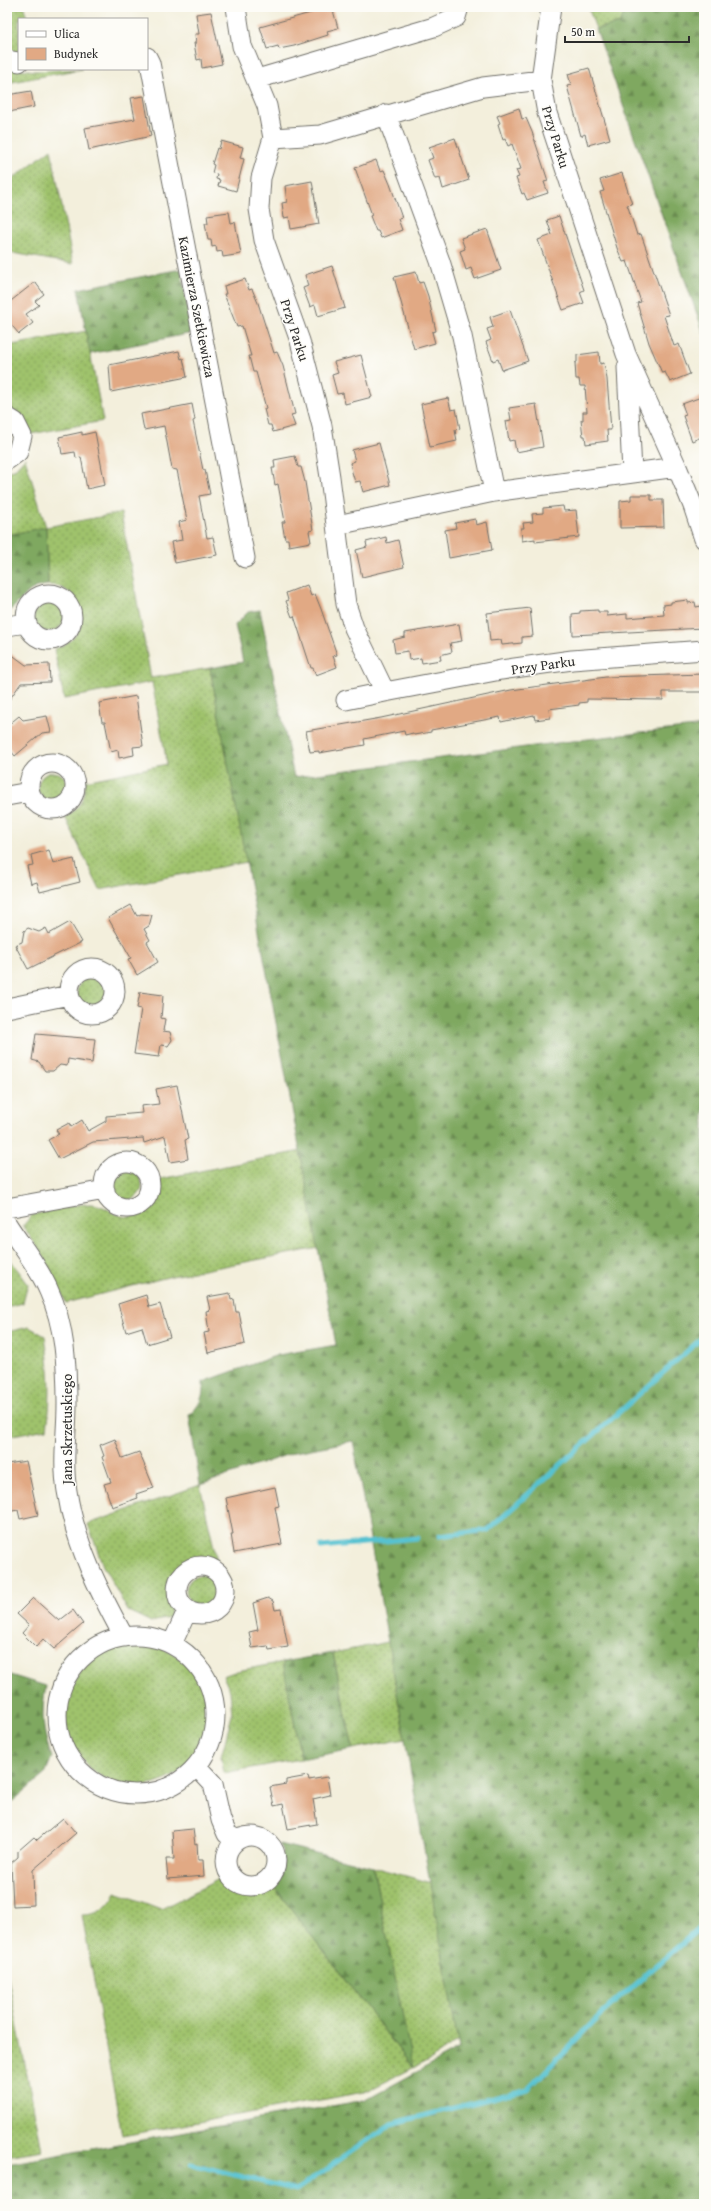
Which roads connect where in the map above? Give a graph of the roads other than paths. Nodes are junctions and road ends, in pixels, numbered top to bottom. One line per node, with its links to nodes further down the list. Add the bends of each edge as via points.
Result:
1 (236, 7): 7 (street, Przy Parku, via 242,46)
2 (459, 7): 7 (street, via 456,16 434,27)
3 (551, 7): 8 (street, Przy Parku)
4 (7, 60): 6 (street)
5 (148, 60): 19 (street, Kazimierza Szetkiewicza)
6 (18, 62)
7 (257, 79): 10 (street, Przy Parku, via 267,106)
8 (541, 80): 9 (street, via 483,87); 11 (street, Przy Parku, via 547,113)
9 (386, 114): 10 (street, via 320,134); 16 (street, via 440,261 457,321)
10 (273, 138): 17 (street, Przy Parku, via 261,178 259,209 264,240 300,341 322,426)
11 (626, 354): 14 (street, Przy Parku); 15 (street, Przy Parku)
12 (7, 417): 13 (street, via 15,422 22,436 18,452)
13 (7, 460)
14 (677, 467): 15 (street); 18 (street, Przy Parku)
15 (632, 473): 16 (street)
16 (494, 492): 17 (street)
17 (337, 525): 23 (street, Przy Parku, via 346,604 354,628)
18 (704, 539)
19 (245, 558)
20 (26, 623): 21 (street)
21 (7, 626)
22 (704, 650): 23 (street, Przy Parku, via 572,660 501,670)
23 (385, 692): 24 (street, Przy Parku)
24 (346, 700)
25 (29, 792): 26 (street)
26 (7, 796)
27 (69, 996): 28 (street)
28 (7, 1008)
29 (105, 1190): 30 (street)
30 (7, 1208)
31 (7, 1224): 33 (street, Jana Skrzetuskiego, via 49,1291 61,1329 67,1376 64,1473 70,1511 79,1543 98,1589)
32 (187, 1611): 34 (street)
33 (124, 1637): 34 (street, via 142,1635); 35 (street, via 114,1638 89,1651 77,1662 66,1679 58,1705 58,1715 59,1731 66,1751 83,1774 112,1791 161,1790)
34 (172, 1644): 35 (street, via 182,1650 204,1673 214,1700 214,1728 210,1746)
35 (197, 1767): 36 (street, via 213,1784 221,1820 227,1834)
36 (237, 1840)

